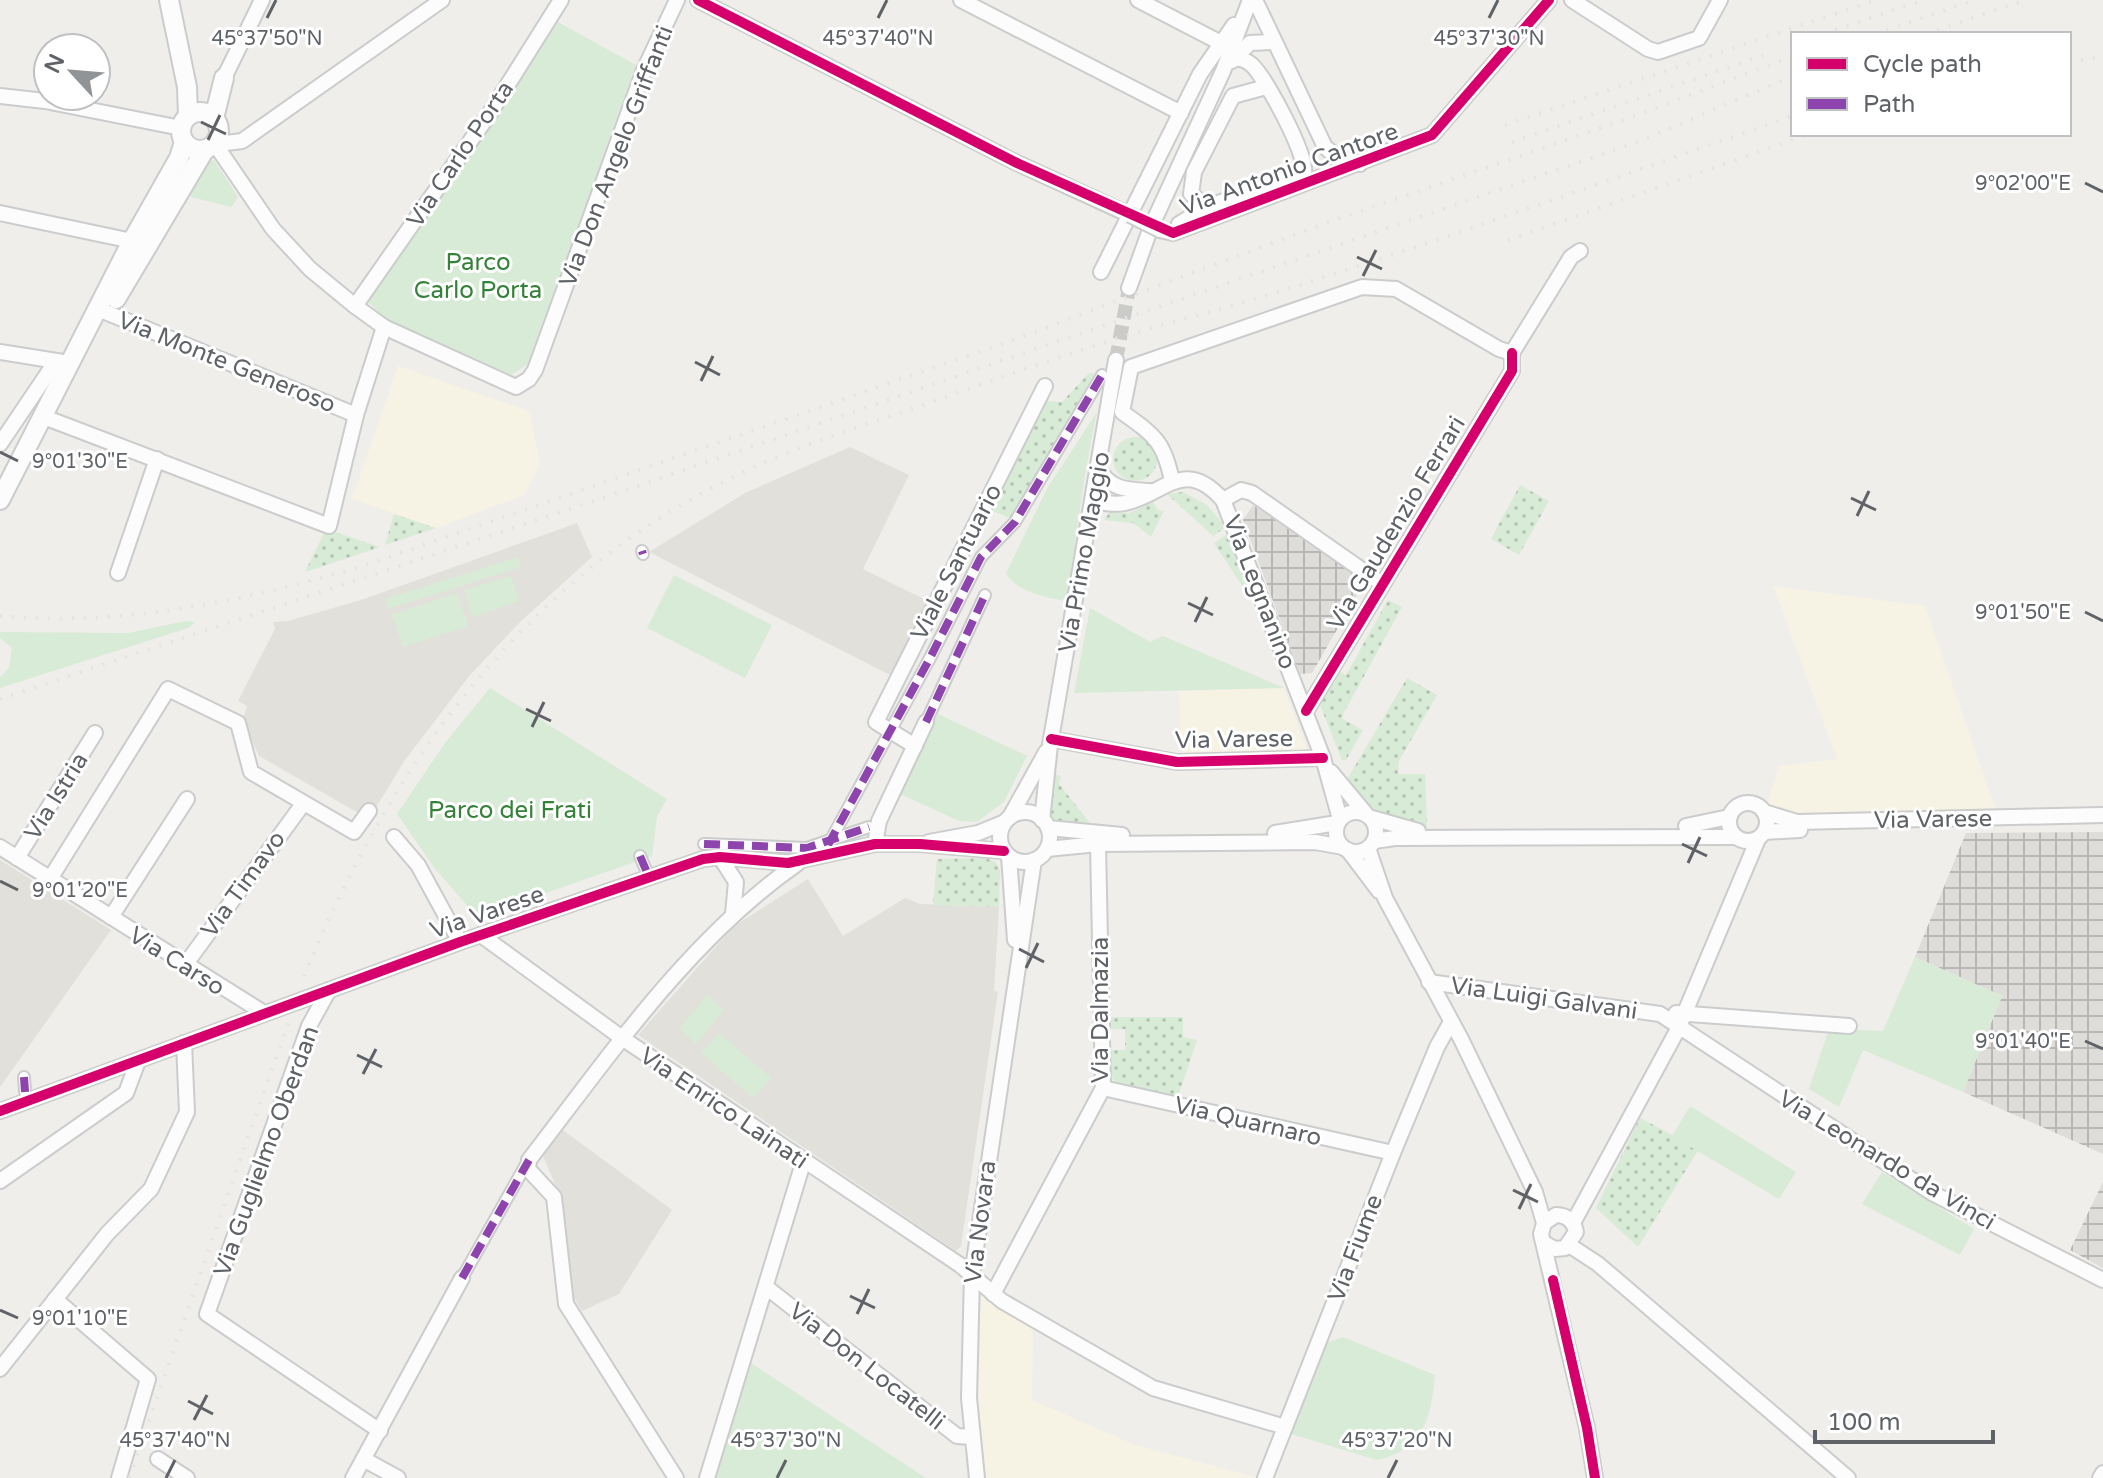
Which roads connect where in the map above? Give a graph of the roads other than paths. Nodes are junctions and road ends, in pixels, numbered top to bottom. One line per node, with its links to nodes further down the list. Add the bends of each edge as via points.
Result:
1 (169, 0): 21 (street)
2 (262, 0): 17 (street)
3 (442, 0): 22 (street, via 242,141)
4 (561, 0): 32 (street, Via Carlo Porta, via 490,113)
5 (677, 0): 34 (street, Via Don Angelo Griffanti, via 644,70 535,370 523,384 508,386)
6 (698, 0): 26 (street, Via Antonio Cantore)
7 (961, 0): 20 (street)
8 (1138, 0): 14 (street)
9 (1252, 0): 13 (street); 14 (street); 16 (street)
10 (1549, 0): 23 (street, Via Antonio Cantore, via 1432,135)
11 (1572, 0): 12 (street, via 1658,52 1699,38)
12 (1720, 0)
13 (1272, 42): 15 (street, via 1250,43); 23 (street, via 1325,147)
14 (1221, 43): 20 (street)
15 (1235, 58): 16 (street); 18 (street, via 1250,64)
16 (1223, 71): 31 (street, via 1151,227)
17 (224, 78): 21 (street)
18 (1266, 87): 24 (street, via 1233,96 1194,172 1191,194); 24 (street, Via Antonio Cantore, via 1302,154 1304,172)
19 (0, 96): 21 (street)
20 (1181, 113): 26 (street)
21 (194, 118): 22 (street, via 219,127); 22 (street, via 193,150); 28 (street, via 179,158)
22 (213, 144): 32 (street, via 273,229); 33 (street)
23 (1360, 164): 27 (street, Via Antonio Cantore, via 1173,233)
24 (1207, 207): 27 (street, Via Antonio Cantore)
25 (0, 213): 28 (street)
26 (1130, 215): 27 (street, Via Antonio Cantore, bridge); 30 (street)
27 (1160, 230)
28 (132, 241): 33 (street)
29 (1580, 251): 36 (street, Via Gaudenzio Ferrari, via 1571,257)
30 (1101, 272)
31 (1129, 288)
32 (355, 306): 34 (street)
33 (103, 311): 38 (street); 41 (street, Via Monte Generoso)
34 (384, 327): 41 (street)
35 (0, 352): 38 (street)
36 (1512, 353): 46 (street, via 1396,289 1362,287 1131,367 1122,412 1154,435 1166,451); 52 (street, Via Gaudenzio Ferrari, via 1512,371)
37 (1116, 360): 45 (street, Via Primo Maggio)
38 (64, 362): 42 (street); 43 (street)
39 (1102, 375): 56 (street, Viale Santuario, via 1015,522 981,557)
40 (1045, 386): 56 (street, Viale Santuario, via 876,722)
41 (356, 415): 44 (street, via 329,526)
42 (44, 417): 44 (street); 48 (street)
43 (0, 444)
44 (157, 459): 51 (street)
45 (1098, 467): 47 (street, via 1117,487); 50 (street, Via Primo Maggio)
46 (1172, 481): 47 (street); 49 (street, Via Legnanino, via 1199,481)
47 (1151, 491): 50 (street, via 1118,504)
48 (0, 500)
49 (1223, 500): 52 (street, via 1241,490 1252,493); 54 (street, Via Legnanino)
50 (1092, 501): 58 (street, Via Primo Maggio)
51 (118, 573)
52 (1382, 584): 54 (street, Via Gaudenzio Ferrari)
53 (985, 595): 55 (street)
54 (1306, 711): 60 (street, Via Legnanino)
55 (926, 722): 59 (street)
56 (892, 730): 59 (street); 77 (street)
57 (95, 733): 88 (street, Via Istria)
58 (1051, 742): 60 (street, Via Varese, via 1177,762); 68 (street, Via Primo Maggio); 70 (street, Via Primo Maggio)
59 (915, 746): 78 (street, via 879,821)
60 (1324, 760): 66 (street, Via Legnanino); 69 (street, Via Legnanino)
61 (187, 799): 96 (street)
62 (303, 804): 63 (street, via 354,832); 93 (street, via 251,772 238,723 168,689); 99 (street, Via Timavo)
63 (369, 811)
64 (1764, 812): 65 (street, Via Varese, via 1813,822); 67 (street, via 1746,802); 73 (street, via 1767,823)
65 (2103, 815)
66 (1369, 816): 67 (street, via 1410,830 1441,832 1686,826); 69 (street, via 1352,811); 81 (street, via 1377,829)
67 (1729, 817): 75 (street)
68 (1008, 819): 70 (street, via 1030,813); 79 (street, Via Varese, via 978,833); 85 (street, via 1000,833)
69 (1339, 821): 70 (street, via 1297,832 1196,836 1085,833); 84 (street, via 1336,836)
70 (1045, 824): 83 (street)
71 (2103, 824): 73 (street, Via Varese)
72 (869, 827): 77 (street)
73 (1761, 836): 75 (street); 91 (street)
74 (394, 837): 98 (street, via 418,865)
75 (1738, 838): 81 (street, via 1395,838); 91 (street)
76 (704, 844): 77 (street)
77 (828, 844)
78 (875, 844): 79 (street, Via Varese); 90 (street, Via Varese)
79 (920, 844): 85 (street, Via Varese)
80 (1098, 844): 83 (street); 84 (street, via 1315,842); 115 (street, Via Dalmazia)
81 (1371, 845): 84 (street); 94 (street)
82 (0, 847): 88 (street, Via Carso)
83 (1047, 849): 89 (street)
84 (1345, 849): 94 (street)
85 (1006, 854): 89 (street, via 1021,862); 100 (street, Via Novara)
86 (640, 856): 92 (street)
87 (720, 857): 90 (street, Via Varese); 92 (street, Via Varese); 95 (street, via 736,882)
88 (17, 858): 93 (street, Via Carso)
89 (1034, 860): 100 (street, Via Novara)
90 (800, 862): 95 (street)
91 (1748, 865): 105 (street)
92 (649, 877): 97 (street, Via Varese)
93 (50, 879): 96 (street, Via Carso)
94 (1385, 898): 101 (street)
95 (732, 915): 111 (street)
96 (111, 917): 99 (street, Via Carso)
97 (481, 935): 98 (street, Via Varese); 111 (street, Via Enrico Lainati)
98 (460, 942): 102 (street, Via Varese)
99 (185, 965): 103 (street, Via Carso)
100 (1016, 968): 125 (street, Via Novara)
101 (1429, 982): 106 (street, Via Luigi Galvani); 107 (street)
102 (329, 990): 104 (street, Via Varese); 133 (street, Via Guglielmo Oberdan, via 309,1026 207,1314)
103 (234, 997): 104 (street, Via Carso); 108 (street, Via Carso)
104 (264, 1013): 108 (street, Via Varese)
105 (1683, 1013): 106 (street, Via Luigi Galvani); 109 (street, Via Luigi Galvani); 110 (street)
106 (1660, 1014): 110 (street, Via Luigi Galvani)
107 (1451, 1022): 118 (street, Via Fiume); 122 (street)
108 (230, 1026): 112 (street, Via Varese)
109 (1849, 1026)
110 (1678, 1029): 124 (street); 127 (street, Via Leonardo da Vinci, via 1932,1193)
111 (622, 1038): 119 (street, Via Enrico Lainati); 120 (street)
112 (184, 1043): 113 (street, Via Varese); 130 (street, via 187,1112 151,1189)
113 (138, 1061): 117 (street, Via Varese); 121 (street, via 126,1093)
114 (24, 1077): 116 (street)
115 (1103, 1088): 118 (street, Via Quarnaro); 129 (street, Via Dalmazia)
116 (25, 1092)
117 (0, 1111)
118 (1393, 1153): 132 (street, Via Fiume)
119 (803, 1163): 125 (street, Via Enrico Lainati); 128 (street)
120 (529, 1165): 126 (street); 141 (street, via 554,1197 566,1304)
121 (0, 1181)
122 (1535, 1192): 123 (street); 124 (street)
123 (1544, 1223): 124 (street); 124 (street, via 1541,1234)
124 (1564, 1236): 145 (street, via 1553,1280); 146 (street)
125 (972, 1275): 129 (street, Via Enrico Lainati); 134 (street, Via Novara)
126 (462, 1278): 133 (street)
127 (2103, 1280)
128 (766, 1287): 134 (street, Via Don Locatelli, via 957,1436); 142 (street)
129 (993, 1294): 132 (street, Via Enrico Lainati, via 1153,1388)
130 (55, 1299): 131 (street); 137 (street, via 148,1379)
131 (0, 1369)
132 (1285, 1427): 144 (street, Via Fiume)
133 (380, 1431): 136 (street)
134 (972, 1437): 143 (street, Via Novara)
135 (158, 1459): 138 (street)
136 (365, 1460): 139 (street); 140 (street)
137 (119, 1478)
138 (187, 1478)
139 (353, 1478)
140 (398, 1478)
141 (676, 1478)
142 (707, 1478)
143 (977, 1478)
144 (1265, 1478)
145 (1595, 1478)
146 (1848, 1478)

